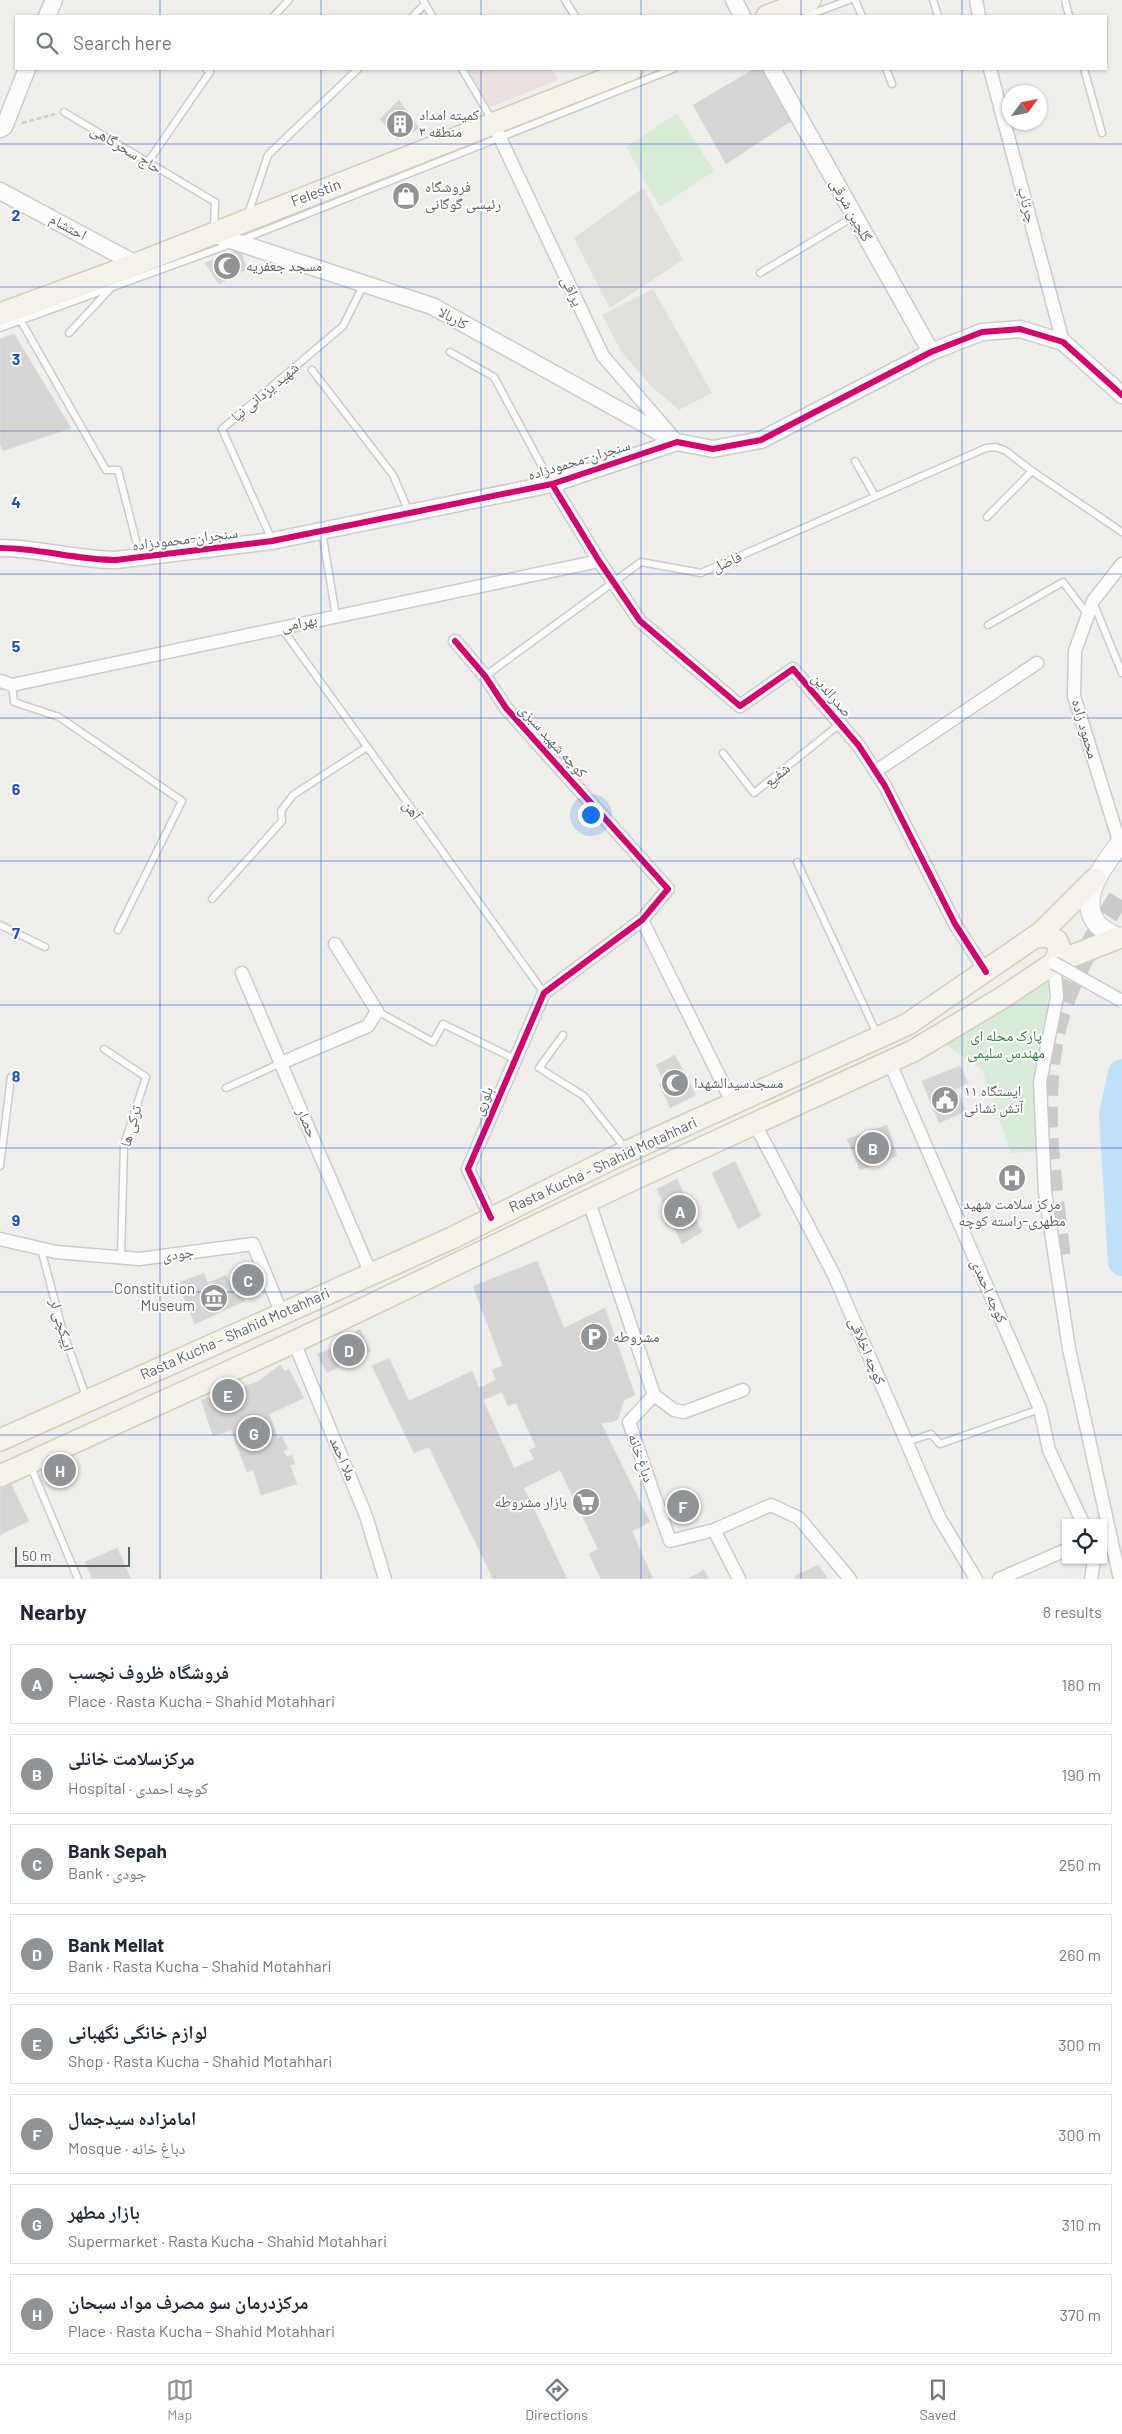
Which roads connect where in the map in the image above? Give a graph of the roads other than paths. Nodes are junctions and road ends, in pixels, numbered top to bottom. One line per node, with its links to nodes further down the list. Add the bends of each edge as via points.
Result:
1 (54, 0): 12 (street)
2 (289, 0): 13 (lane)
3 (565, 0): 16 (lane)
4 (734, 0): 17 (street)
5 (810, 0): 18 (main road)
6 (849, 0): 19 (lane)
7 (855, 0): 20 (lane)
8 (933, 0): 21 (lane)
9 (976, 0): 22 (street)
10 (1065, 0): 23 (lane)
11 (424, 2): 14 (lane); 15 (lane)
12 (47, 15)
13 (275, 15)
14 (414, 15)
15 (431, 15)
16 (574, 15)
17 (742, 15)
18 (769, 15)
19 (809, 15)
20 (862, 15)
21 (938, 15)
22 (979, 15)
23 (1069, 15)
24 (26, 70): 37 (street)
25 (207, 70): 40 (lane, via 210,72)
26 (357, 70): 43 (lane, via 268,155)
27 (463, 70): 38 (lane)
28 (626, 70): 34 (main road, Felestin)
29 (670, 70): 38 (lane)
30 (773, 70): 42 (street, گلچین شرقی)
31 (886, 70): 35 (lane)
32 (990, 70): 53 (street, چرتاب)
33 (1084, 70): 39 (lane)
34 (609, 73): 38 (main road, Felestin)
35 (892, 84)
36 (64, 112): 40 (lane, حاج سحرگاهی)
37 (3, 122)
38 (497, 131): 43 (main road, Felestin); 45 (lane); 58 (street, یراقی, via 602,356)
39 (1102, 134)
40 (148, 162): 44 (lane, حاج سحرگاهی, via 215,202)
41 (0, 191): 46 (street, احتشام)
42 (854, 216): 47 (lane); 55 (street, گلچین شرقی)
43 (246, 220): 44 (main road, Felestin)
44 (213, 233): 45 (street, کاربالا); 46 (main road, Felestin)
45 (237, 242): 48 (lane); 49 (street, کاربالا)
46 (136, 264): 48 (main road, Felestin)
47 (760, 274)
48 (111, 280): 50 (main road, Felestin); 52 (lane)
49 (364, 284): 58 (street, کاربالا, via 432,306); 67 (lane, شهید یزدانی نیا, via 344,326 222,429)
50 (9, 310): 51 (lane); 69 (lane, via 106,470 118,470)
51 (0, 328)
52 (69, 333)
53 (1063, 342): 55 (street, سنجران-محمودزاده, via 1020,329 991,331); 57 (street, سنجران-محمودزاده)
54 (450, 352): 61 (lane, via 494,377)
55 (931, 352): 58 (street, سنجران-محمودزاده, via 761,440 713,449)
56 (312, 370): 63 (lane, via 393,475)
57 (1122, 395)
58 (677, 442): 61 (street, سنجران-محمودزاده)
59 (856, 462): 62 (lane)
60 (1032, 471): 62 (lane, فاضل, via 1006,451 986,448); 64 (lane); 66 (lane)
61 (552, 484): 63 (street, سنجران-محمودزاده); 70 (street, صدرالدین)
62 (875, 496): 72 (lane, فاضل, via 701,573 641,562)
63 (409, 512): 65 (street, سنجران-محمودزاده)
64 (987, 517)
65 (321, 531): 67 (street, سنجران-محمودزاده); 75 (lane)
66 (1122, 532)
67 (272, 541): 69 (street, سنجران-محمودزاده)
68 (0, 548): 69 (street, سنجران-محمودزاده, via 21,548 91,560)
69 (140, 557)
70 (599, 561): 72 (street, صدرالدین); 75 (street, بهرامی)
71 (1122, 564): 73 (street, محمود زاده)
72 (614, 582): 81 (lane, فاضل); 83 (street, صدرالدین, via 640,621 740,706 793,669)
73 (1093, 601): 74 (street, محمود زاده); 80 (lane)
74 (1088, 615): 76 (lane, via 1063,582); 87 (street, محمود زاده, via 1075,651 1074,696)
75 (336, 616): 77 (street, بهرامی)
76 (988, 625)
77 (281, 627): 82 (street, بهرامی); 84 (lane, آهن)
78 (455, 641): 81 (street, کوچه شهید سبزی)
79 (1037, 663): 86 (street)
80 (1122, 673)
81 (484, 676): 91 (street, کوچه شهید سبزی, via 506,708 668,889)
82 (6, 683): 93 (lane, via 14,702 59,717 182,800)
83 (840, 724): 85 (lane, شفیع, via 754,794); 86 (street, صدرالدین)
84 (367, 747): 90 (lane, via 293,795 281,811 282,821); 101 (lane, آهن)
85 (722, 753)
86 (876, 771): 99 (street, صدرالدین, via 955,924)
87 (1121, 842): 89 (main road)
88 (797, 862): 107 (lane)
89 (1095, 879): 94 (main road, Rasta Kucha - Shahid Motahhari); 95 (main road, via 1090,908 1098,925)
90 (212, 899)
91 (642, 920): 101 (street, کوچه شهید سبزی); 115 (street)
92 (0, 925): 97 (lane)
93 (118, 930)
94 (1035, 937): 98 (main road, via 1048,936 1057,941 1060,949); 99 (main road, Rasta Kucha - Shahid Motahhari)
95 (1120, 938): 98 (main road, Rasta Kucha - Shahid Motahhari)
96 (334, 944): 104 (street)
97 (45, 947)
98 (1054, 963): 102 (main road, Rasta Kucha - Shahid Motahhari); 103 (street, bridge); 146 (street, via 1057,997 1040,1082 1045,1192 1069,1350)
99 (986, 972): 102 (main road); 105 (main road, Rasta Kucha - Shahid Motahhari)
100 (242, 973): 112 (street, حصار)
101 (544, 993): 110 (street, بلوری)
102 (1002, 998): 109 (main road, Rasta Kucha - Shahid Motahhari)
103 (1122, 1002)
104 (377, 1011): 110 (lane, via 433,1042 443,1024); 112 (street, via 368,1026)
105 (901, 1027): 107 (main road, Rasta Kucha - Shahid Motahhari); 109 (main road)
106 (563, 1035): 117 (lane, via 539,1068 584,1096)
107 (878, 1037): 115 (main road, Rasta Kucha - Shahid Motahhari)
108 (104, 1049): 123 (lane, ترکی ها, via 146,1077 124,1146)
109 (913, 1051): 111 (main road, Rasta Kucha - Shahid Motahhari)
110 (515, 1059): 120 (street, بلوری, via 468,1169)
111 (889, 1061): 116 (main road, Rasta Kucha - Shahid Motahhari); 130 (street, کوچه احمدی)
112 (281, 1063): 114 (lane); 124 (street, حصار)
113 (11, 1077): 118 (lane)
114 (226, 1088)
115 (733, 1104): 117 (main road, Rasta Kucha - Shahid Motahhari)
116 (755, 1124): 119 (main road, Rasta Kucha - Shahid Motahhari); 132 (street, کوچه اخلاقی, via 834,1275)
117 (628, 1151): 120 (main road, Rasta Kucha - Shahid Motahhari)
118 (0, 1166)
119 (589, 1202): 126 (main road, Rasta Kucha - Shahid Motahhari); 128 (street)
120 (491, 1218): 124 (main road, Rasta Kucha - Shahid Motahhari)
121 (0, 1239): 122 (street, جودی)
122 (41, 1249): 123 (street, جودی); 129 (lane, ایپکچی لر, via 63,1332)
123 (121, 1257): 125 (street, جودی, via 140,1259 253,1244)
124 (371, 1274): 125 (main road, Rasta Kucha - Shahid Motahhari)
125 (282, 1314): 126 (main road); 129 (main road, Rasta Kucha - Shahid Motahhari)
126 (294, 1342): 133 (main road, Rasta Kucha - Shahid Motahhari); 140 (street, ملا احمد, via 366,1516)
127 (743, 1390): 128 (street, via 684,1412 674,1410)
128 (654, 1395): 136 (street, دباغ خانه, via 629,1422 670,1541)
129 (87, 1400): 131 (main road, Rasta Kucha - Shahid Motahhari)
130 (1040, 1409): 132 (lane, via 940,1444 931,1434); 135 (street, کوچه احمدی, via 1049,1450)
131 (0, 1440)
132 (906, 1442): 143 (street, کوچه اخلاقی, via 939,1517)
133 (29, 1463): 134 (main road, Rasta Kucha - Shahid Motahhari); 139 (lane)
134 (0, 1476)
135 (1081, 1519)
136 (714, 1530): 141 (street); 142 (street, via 770,1505 799,1518)
137 (1062, 1552): 144 (street)
138 (1094, 1564): 145 (street)
139 (78, 1579)
140 (385, 1579)
141 (739, 1579)
142 (850, 1579)
143 (976, 1579)
144 (999, 1579)
145 (1092, 1579)
146 (1120, 1579)

